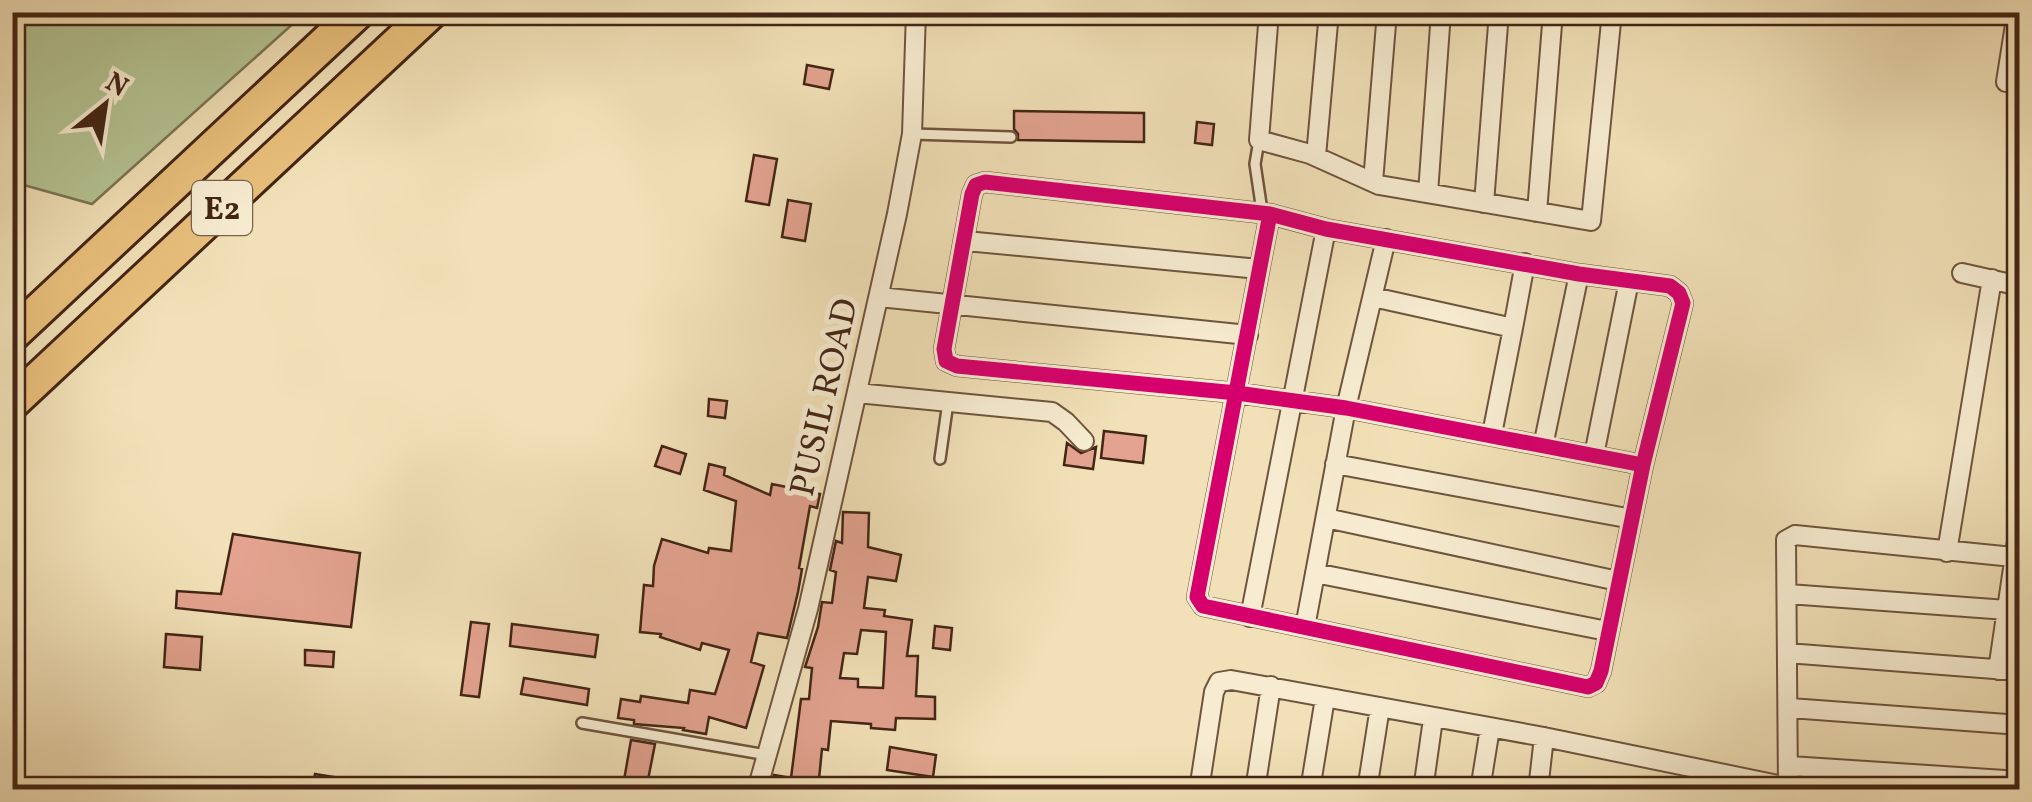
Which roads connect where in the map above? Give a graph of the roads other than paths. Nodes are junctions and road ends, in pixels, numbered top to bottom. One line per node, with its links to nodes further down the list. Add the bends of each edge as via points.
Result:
1 (358, 12): 36 (highway, E2)
2 (430, 12): 42 (highway, E2)
3 (916, 12): 13 (street, PUSIL ROAD)
4 (1269, 12): 15 (street)
5 (1329, 12): 16 (street)
6 (1387, 12): 17 (street)
7 (1441, 12): 18 (street)
8 (1499, 12): 19 (street)
9 (1553, 12): 20 (street)
10 (1612, 12): 20 (street, via 1591,221)
11 (2018, 12): 12 (street)
12 (2006, 82)
13 (912, 134): 14 (lane); 32 (street, PUSIL ROAD)
14 (1011, 137)
15 (1260, 140): 16 (street); 21 (lane, via 1255,164)
16 (1316, 156): 17 (street)
17 (1373, 182): 18 (street)
18 (1428, 194): 19 (street)
19 (1484, 203): 20 (street)
20 (1537, 212)
21 (1266, 214): 22 (street); 24 (street, via 985,182 972,194); 26 (street)
22 (1326, 229): 23 (street); 41 (street)
23 (1386, 238): 25 (street); 33 (street)
24 (966, 241): 26 (street); 34 (street)
25 (1525, 263): 28 (street); 35 (street)
26 (1260, 269): 37 (street)
27 (1962, 272): 29 (street)
28 (1579, 274): 30 (street); 46 (street)
29 (1992, 279): 31 (street); 54 (street)
30 (1629, 282): 47 (street); 50 (street, via 1670,286 1683,303)
31 (2020, 286)
32 (879, 297): 34 (street); 38 (street, PUSIL ROAD)
33 (1373, 297): 35 (street); 43 (street)
34 (953, 307): 37 (street); 39 (street, via 944,349 946,361 957,366)
35 (1513, 328): 44 (street)
36 (12, 335)
37 (1248, 335): 39 (street)
38 (857, 393): 40 (street); 75 (street, PUSIL ROAD, via 808,609)
39 (1236, 393): 41 (street); 60 (street, via 1197,596 1212,610)
40 (948, 401): 45 (street, via 1052,412); 48 (lane)
41 (1292, 401): 43 (street); 60 (street)
42 (12, 403)
43 (1346, 408): 44 (street); 49 (street)
44 (1492, 434): 46 (street)
45 (1084, 441)
46 (1543, 446): 47 (street)
47 (1594, 455): 50 (street)
48 (940, 458)
49 (1336, 464): 51 (street); 52 (street)
50 (1643, 465): 52 (street)
51 (1326, 518): 56 (street); 57 (street)
52 (1632, 519): 57 (street)
53 (2020, 521): 55 (street)
54 (1947, 552): 55 (street); 58 (street, via 1795,535 1784,548)
55 (2013, 556): 59 (street)
56 (1315, 573): 61 (street); 62 (street)
57 (1618, 580): 62 (street)
58 (1788, 594): 59 (street); 63 (street)
59 (2006, 610): 64 (street)
60 (1250, 617): 61 (street)
61 (1305, 627): 62 (street, via 1588,687 1601,670)
62 (1608, 630)
63 (1788, 653): 64 (street); 69 (street)
64 (1998, 670): 65 (street)
65 (2020, 672)
66 (1271, 686): 67 (street); 83 (street, via 1219,682); 84 (street)
67 (1325, 698): 68 (street); 85 (street)
68 (1380, 708): 70 (street); 86 (street)
69 (1790, 708): 72 (street); 76 (street)
70 (1434, 719): 73 (street); 87 (street)
71 (582, 723): 75 (lane)
72 (2020, 725)
73 (1490, 728): 74 (street); 88 (street)
74 (1544, 737): 81 (street); 89 (street)
75 (766, 755): 82 (street, PUSIL ROAD)
76 (1790, 766): 77 (street); 81 (street)
77 (1882, 770): 79 (street); 90 (street)
78 (2020, 781): 80 (street)
79 (1934, 782): 80 (street)
80 (1985, 784)
81 (1788, 788)
82 (757, 790)
83 (1199, 790)
84 (1256, 790)
85 (1310, 790)
86 (1366, 790)
87 (1423, 790)
88 (1480, 790)
89 (1538, 790)
90 (1879, 790)

